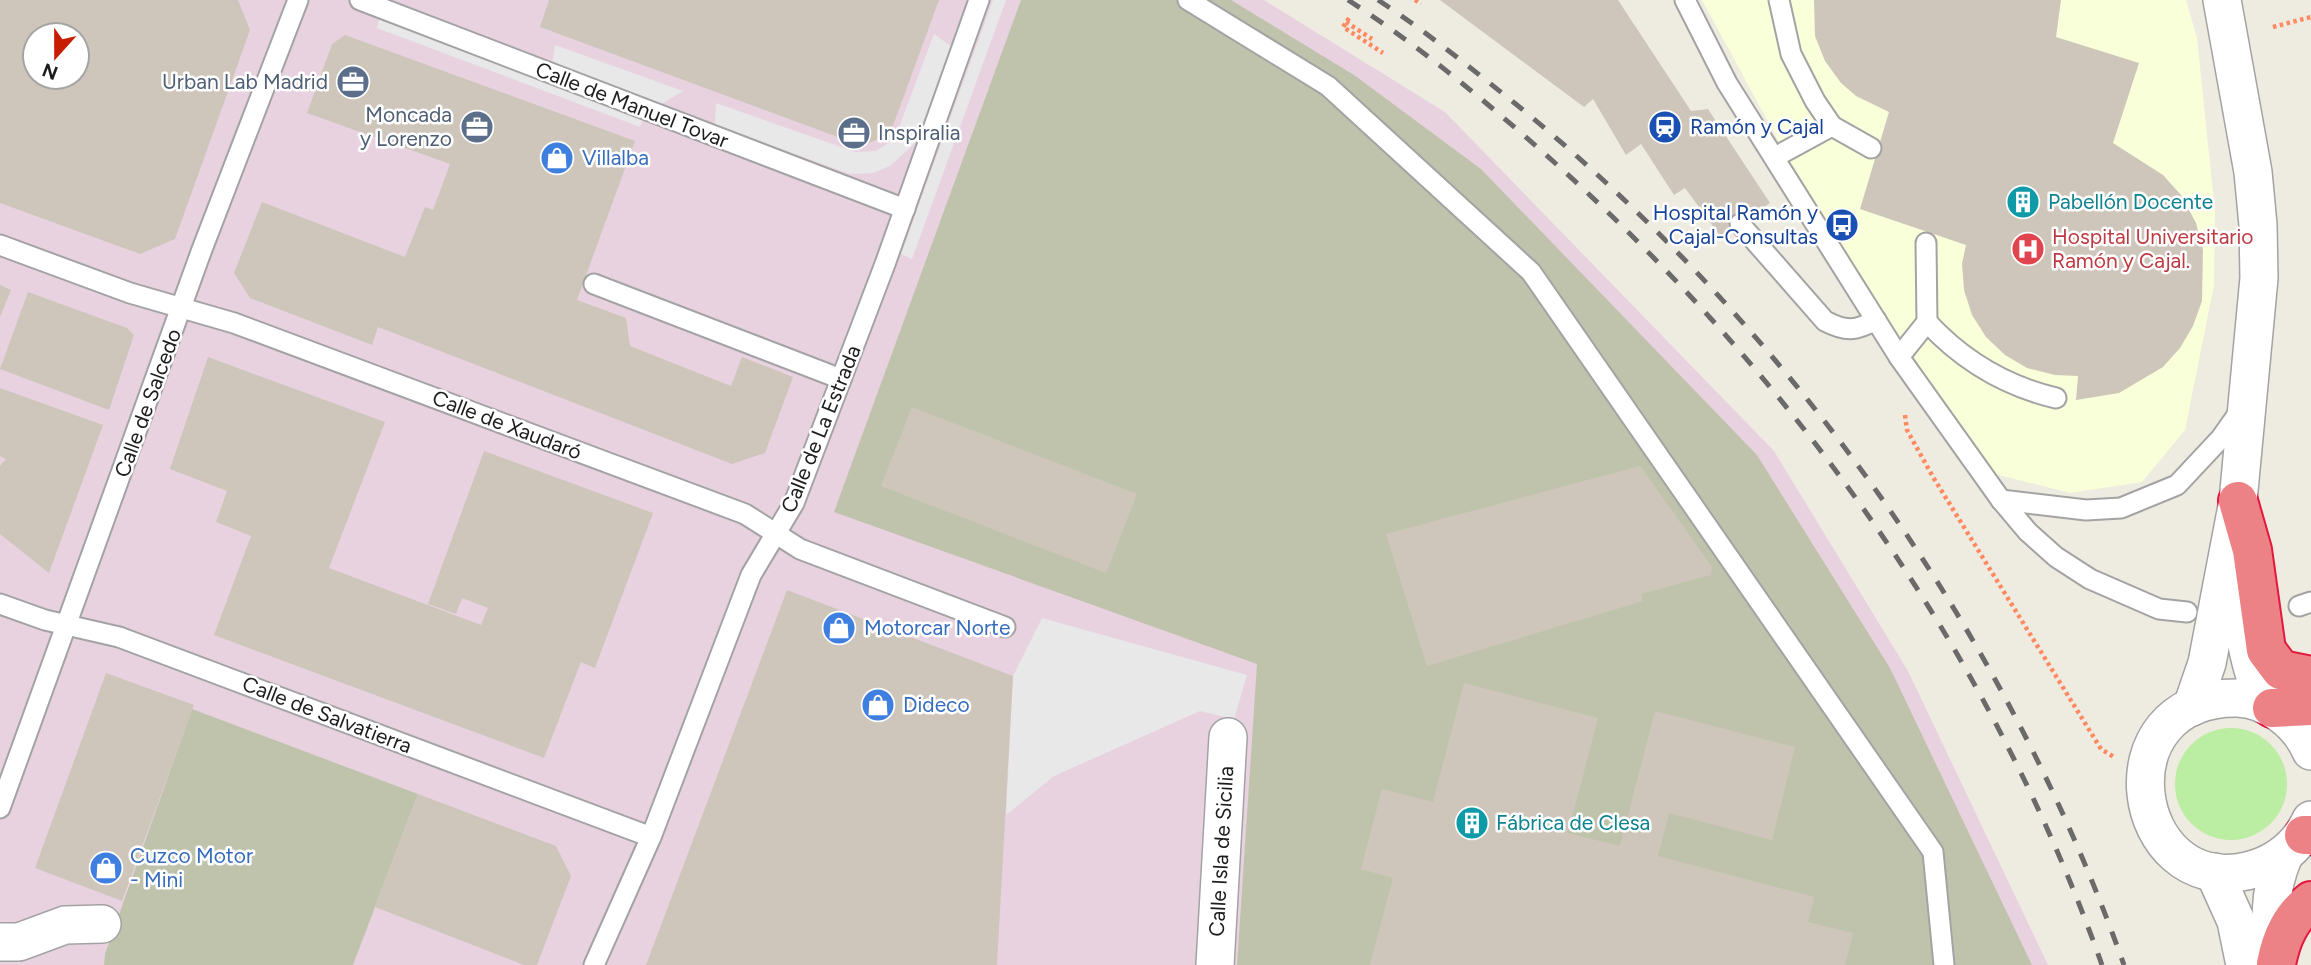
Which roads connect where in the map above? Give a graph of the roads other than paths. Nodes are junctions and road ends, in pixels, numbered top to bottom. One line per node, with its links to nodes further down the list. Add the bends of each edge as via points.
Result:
1 (298, 0): 16 (lane, Calle de Salcedo)
2 (360, 0): 11 (lane, Calle de Manuel Tovar)
3 (979, 0): 11 (lane, Calle de La Estrada)
4 (1188, 0): 45 (lane, via 1328,86 1531,272 1933,852)
5 (1685, 0): 10 (lane, via 1727,83)
6 (1779, 0): 8 (lane, via 1791,54)
7 (2222, 0): 22 (street, via 2258,225 2259,278)
8 (1832, 126): 9 (lane); 10 (lane)
9 (1871, 148)
10 (1774, 157): 17 (lane)
11 (905, 209): 20 (lane, Calle de La Estrada)
12 (1740, 224): 17 (lane, via 1825,321 1843,330 1859,329)
13 (1926, 243): 18 (lane)
14 (0, 245): 16 (lane, Calle de Xaudaró, via 130,293)
15 (594, 284): 20 (lane)
16 (183, 306): 25 (lane, Calle de Xaudaró, via 745,514); 28 (lane, Calle de Salcedo)
17 (1876, 320): 19 (lane)
18 (1927, 322): 19 (lane); 21 (lane, via 1979,367 2020,389)
19 (1899, 357): 23 (lane)
20 (841, 379): 25 (lane, Calle de La Estrada, via 794,503)
21 (2056, 398)
22 (2248, 398): 23 (lane, via 2221,438 2177,485 2121,508 2086,510); 24 (street)
23 (2001, 500): 27 (lane, via 2056,557 2090,579 2148,605)
24 (2238, 501): 30 (highway, via 2252,550 2266,650 2281,670); 32 (street, via 2207,663); 33 (street, via 2242,627 2248,658)
25 (776, 535): 29 (lane, Calle de Xaudaró, via 800,549); 38 (lane, Calle de La Estrada, via 751,575)
26 (0, 604): 28 (lane, Calle de Salvatierra)
27 (2187, 612)
28 (67, 625): 36 (lane, Calle de Salcedo); 38 (lane, Calle de Salvatierra, via 119,637)
29 (1004, 627)
30 (2311, 676)
31 (2311, 706): 33 (highway)
32 (2192, 707): 33 (street, via 2216,699 2241,698); 39 (street, via 2160,734 2149,754 2145,801 2153,826 2169,847 2190,863)
33 (2269, 707): 35 (street, via 2292,723)
34 (1228, 737): 44 (street, Calle Isla de Sicilia)
35 (2311, 751)
36 (0, 808)
37 (2303, 836): 39 (street, via 2263,867 2239,873); 46 (street, via 2275,877)
38 (650, 837): 43 (lane, Calle de La Estrada)
39 (2214, 872): 46 (street, via 2236,921)
40 (2311, 901): 46 (highway, via 2298,912)
41 (102, 924): 42 (street, via 65,925 19,942)
42 (0, 942)
43 (594, 965)
44 (1215, 965)
45 (1944, 965)
46 (2266, 965)

